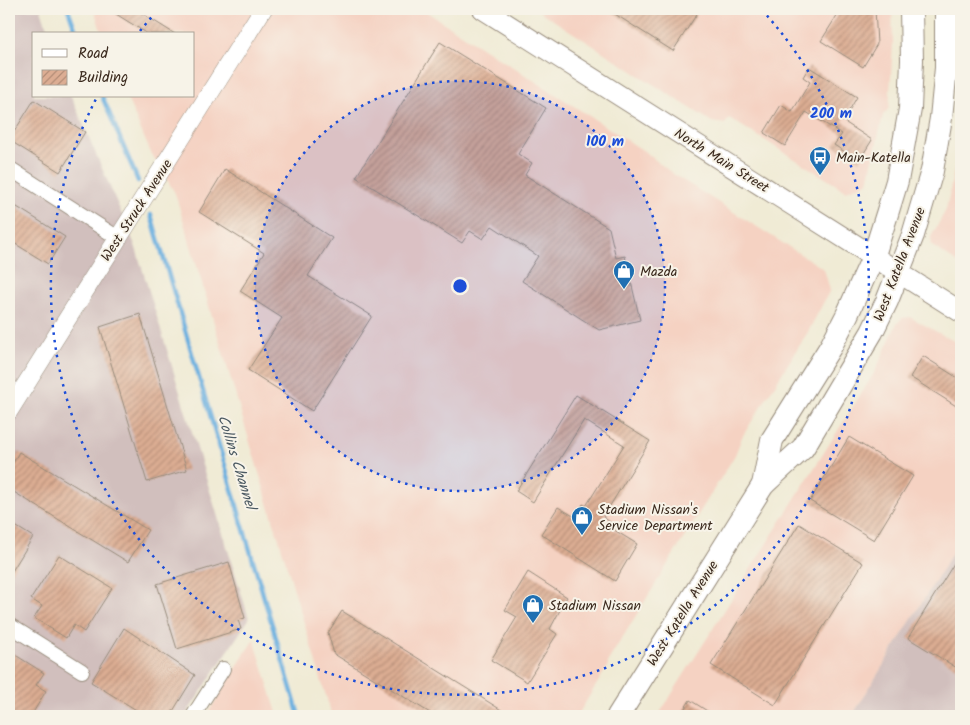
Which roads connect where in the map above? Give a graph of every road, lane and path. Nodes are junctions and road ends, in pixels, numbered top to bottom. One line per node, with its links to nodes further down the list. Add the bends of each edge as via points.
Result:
1 (264, 9): 6 (street, West Struck Avenue)
2 (483, 9): 7 (main road, North Main Street)
3 (911, 9): 7 (main road, West Katella Avenue, via 910,109 897,182)
4 (946, 9): 8 (main road, West Katella Avenue, via 946,68 932,171)
5 (9, 168): 6 (street)
6 (118, 238): 10 (street, West Struck Avenue)
7 (874, 255): 8 (main road, North Main Street); 11 (main road, West Katella Avenue, via 831,346 772,440)
8 (899, 272): 9 (main road, North Main Street); 11 (main road, West Katella Avenue, via 872,332 803,448)
9 (961, 312)
10 (9, 411)
11 (763, 485): 16 (main road, West Katella Avenue)
12 (9, 626): 14 (street)
13 (223, 670): 15 (street)
14 (82, 672)
15 (194, 716)
16 (618, 716)

